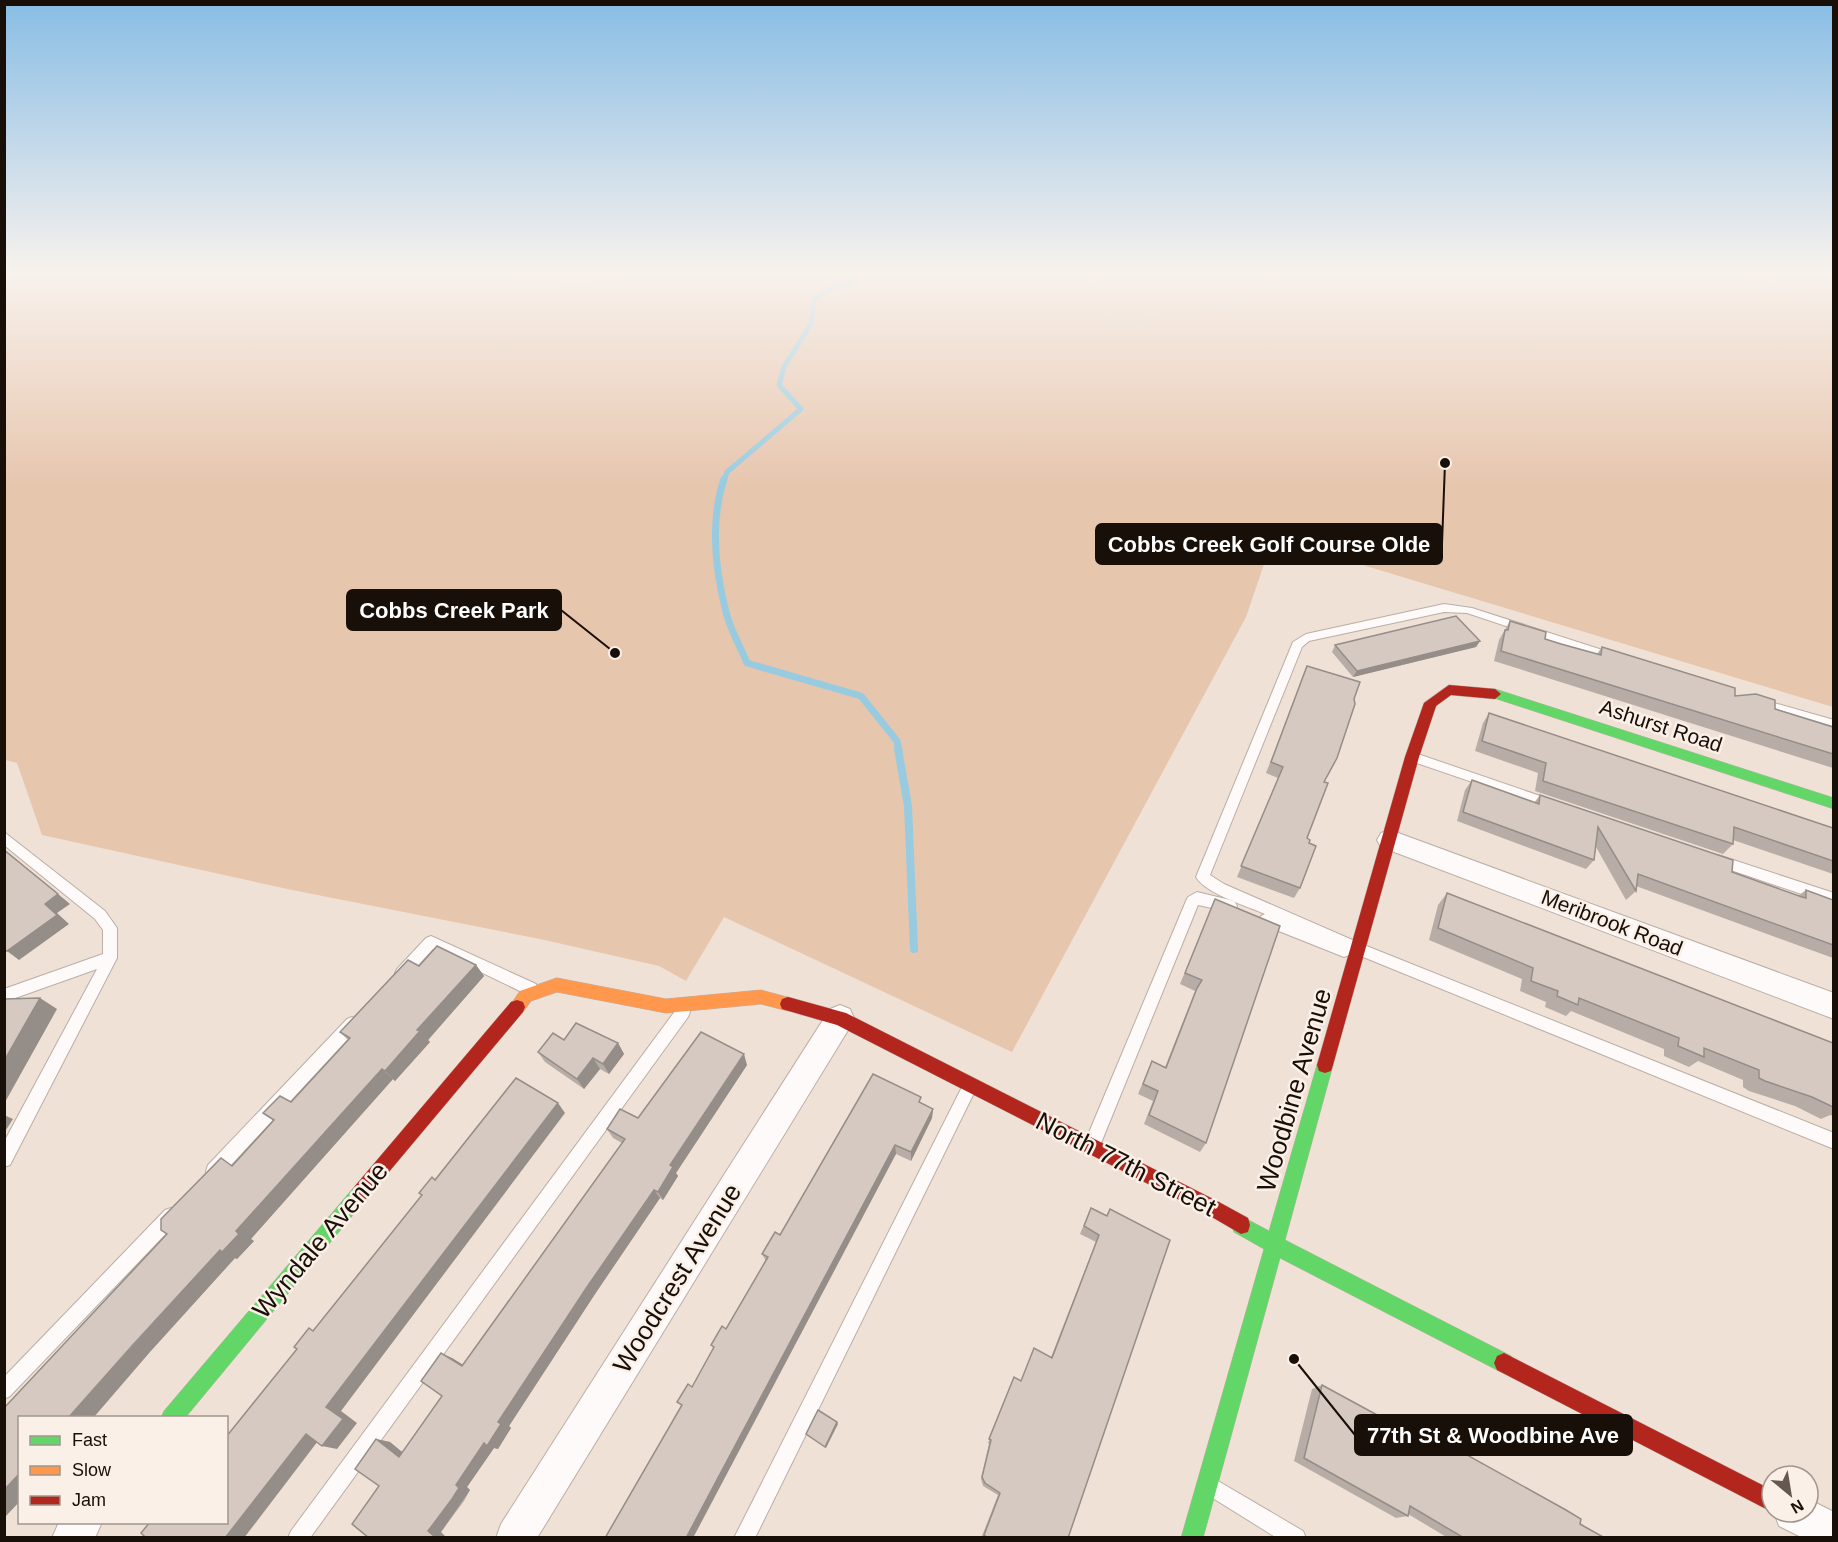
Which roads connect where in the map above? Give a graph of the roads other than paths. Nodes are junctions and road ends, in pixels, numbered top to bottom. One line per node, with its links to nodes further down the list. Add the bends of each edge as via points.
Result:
1 (1624, 661): 12 (lane, via 1468,610 1444,608 1306,638 1297,645 1203,877)
2 (1476, 691): 5 (street, Woodbine Avenue, via 1449,690 1430,703); 6 (street, Ashurst Road)
3 (1746, 699): 4 (lane)
4 (1833, 724)
5 (1412, 757): 7 (lane); 9 (street, Woodbine Avenue)
6 (1833, 804)
7 (1567, 809)
8 (4, 837): 13 (lane, via 100,915 110,928)
9 (1390, 840): 12 (street, Woodbine Avenue); 18 (street, Meribrook Road)
10 (1700, 854): 11 (lane)
11 (1833, 898)
12 (1358, 952): 23 (lane); 24 (lane, via 1197,897 1186,914); 28 (street, Woodbine Avenue)
13 (110, 958): 16 (lane); 25 (lane)
14 (390, 985): 15 (lane, via 431,942)
15 (538, 992): 17 (street, North 77th Street, via 557,985 666,1006); 21 (street, North 77th Street, via 526,996)
16 (4, 996)
17 (689, 1004): 20 (street, North 77th Street, via 761,997); 37 (lane)
18 (1833, 1006)
19 (366, 1011): 26 (lane)
20 (840, 1018): 22 (street, North 77th Street); 38 (street, Woodcrest Avenue)
21 (470, 1062): 30 (street, Wyndale Avenue)
22 (971, 1084): 24 (street, North 77th Street); 39 (lane)
23 (1833, 1142)
24 (1091, 1146): 28 (street, North 77th Street, via 1211,1207)
25 (4, 1160)
26 (201, 1183)
27 (185, 1200): 29 (lane)
28 (1275, 1245): 31 (street, Woodbine Avenue); 32 (street, North 77th Street)
29 (4, 1390)
30 (173, 1416)
31 (1207, 1483): 40 (street, Woodbine Avenue); 41 (lane)
32 (1760, 1495)
33 (81, 1524): 36 (street)
34 (1816, 1524): 35 (street)
35 (1833, 1533)
36 (70, 1538)
37 (298, 1538)
38 (515, 1538)
39 (744, 1538)
40 (1192, 1538)
41 (1296, 1538)

